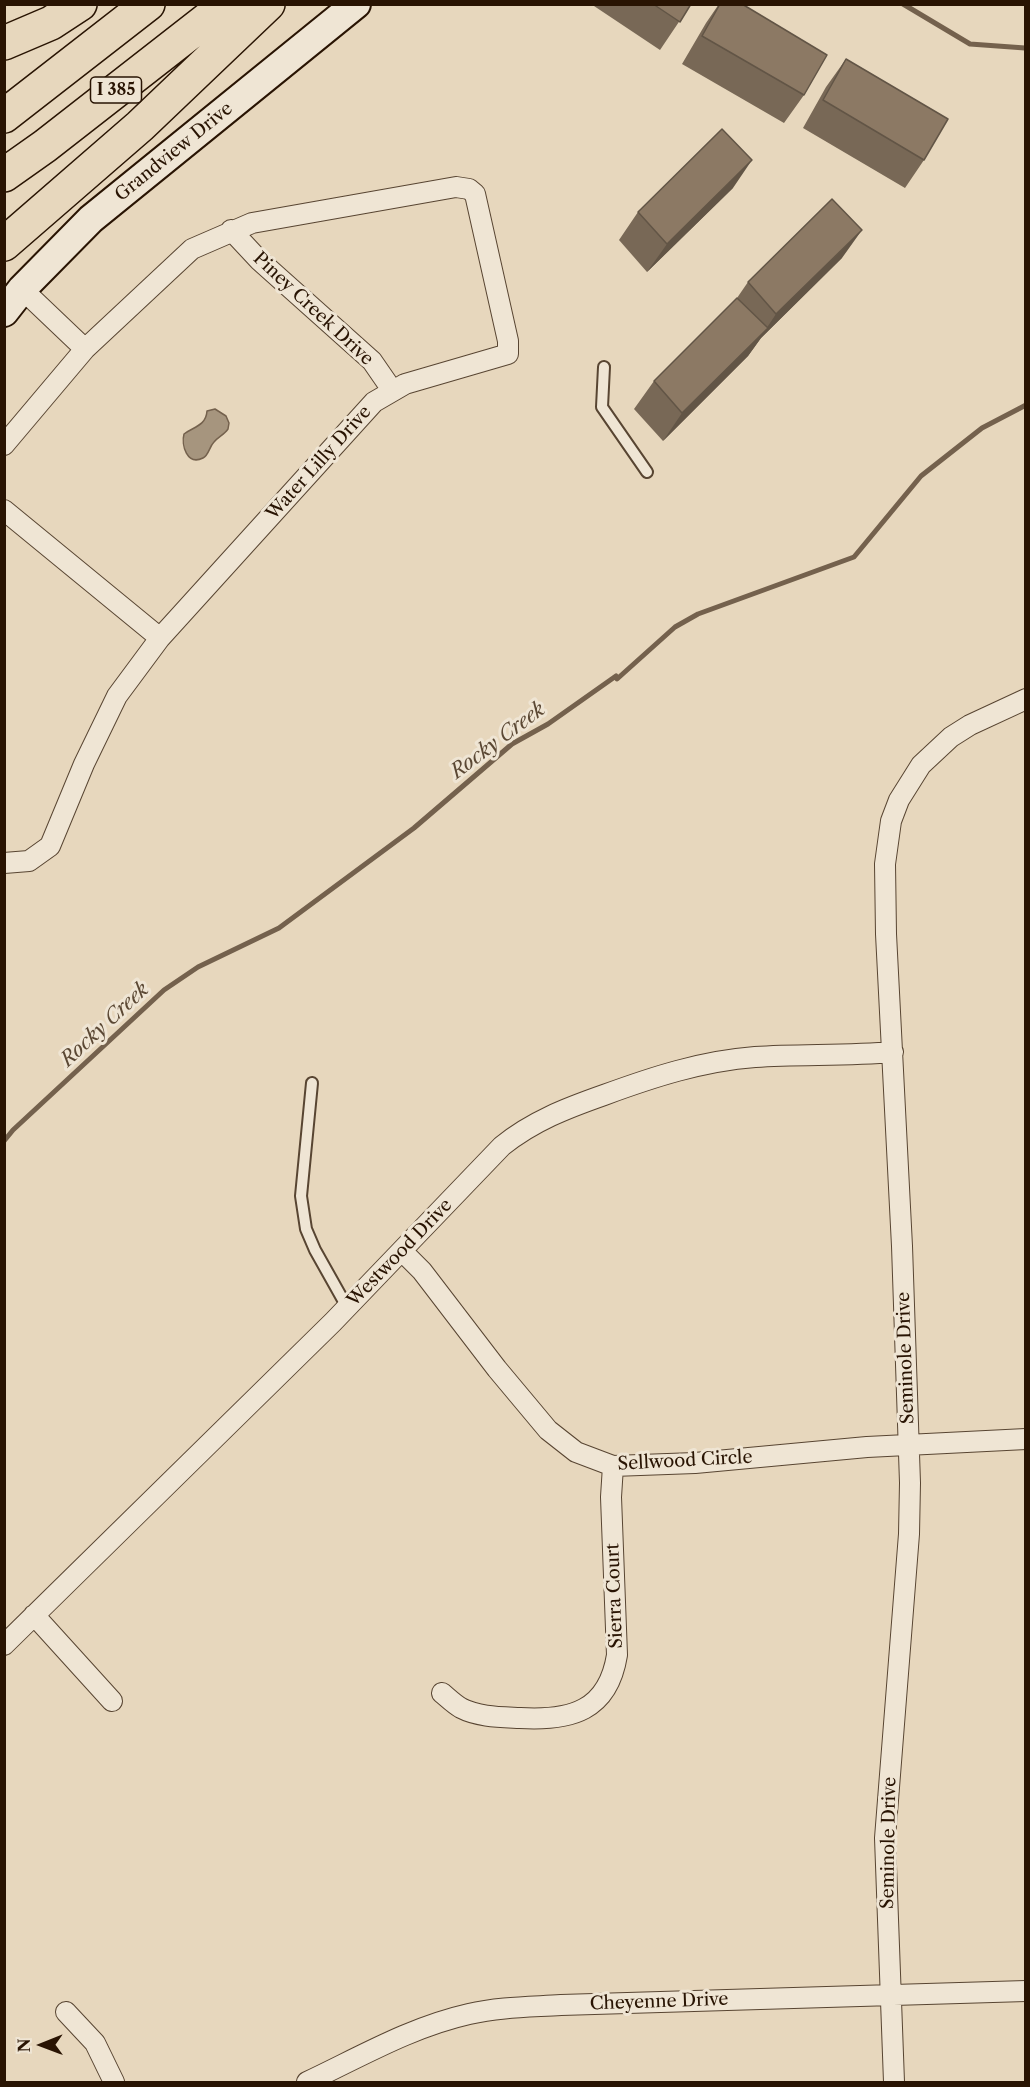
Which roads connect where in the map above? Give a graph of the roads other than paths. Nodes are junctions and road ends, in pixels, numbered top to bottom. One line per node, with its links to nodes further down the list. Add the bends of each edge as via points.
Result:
1 (80, 4): 6 (highway, via 51,23)
2 (148, 4): 7 (highway, I 385)
3 (227, 4): 8 (highway, I 385)
4 (268, 4): 10 (highway, via 140,126)
5 (356, 4): 11 (street, Grandview Drive, via 91,219)
6 (4, 44)
7 (4, 116)
8 (4, 175)
9 (231, 230): 13 (street, Water Lilly Drive, via 192,249); 15 (street, Piney Creek Drive, via 259,260 372,360); 15 (street, Water Lilly Drive, via 456,187 475,194 508,354)
10 (4, 244)
11 (22, 289): 12 (street, Grandview Drive); 13 (street)
12 (4, 312)
13 (85, 349): 16 (street, Water Lilly Drive)
14 (604, 367): 17 (lane, via 602,406)
15 (393, 390): 19 (street, Water Lilly Drive, via 374,402)
16 (4, 445)
17 (647, 472)
18 (4, 510): 19 (street)
19 (160, 638): 21 (street, Water Lilly Drive, via 117,696 50,846 29,861)
20 (1026, 699): 22 (street, Seminole Drive, via 970,725 937,749 910,781 891,821 885,864)
21 (4, 863)
22 (892, 1052): 24 (street, Westwood Drive, via 756,1057 709,1063 656,1076 560,1111 529,1126 502,1146); 27 (street, Seminole Drive)
23 (312, 1083): 25 (lane, via 301,1196 306,1229)
24 (402, 1251): 25 (street, Westwood Drive); 28 (street, Sellwood Circle, via 548,1430 576,1452)
25 (347, 1307): 29 (street, Westwood Drive)
26 (1026, 1439): 27 (street, Sellwood Circle)
27 (909, 1445): 28 (street, Sellwood Circle); 34 (street, Seminole Drive, via 909,1534 885,1838)
28 (613, 1466): 31 (street, Sierra Court, via 617,1655 613,1675 603,1692 574,1714 536,1719 478,1713 460,1708)
29 (34, 1616): 30 (street, Westwood Drive); 32 (street)
30 (4, 1645)
31 (442, 1693)
32 (112, 1701)
33 (1026, 1991): 34 (street, Cheyenne Drive)
34 (891, 1995): 37 (street, Cheyenne Drive, via 502,2009 433,2024); 38 (street, Seminole Drive)
35 (66, 2012): 36 (street, via 95,2043)
36 (114, 2082)
37 (307, 2082)
38 (894, 2082)

